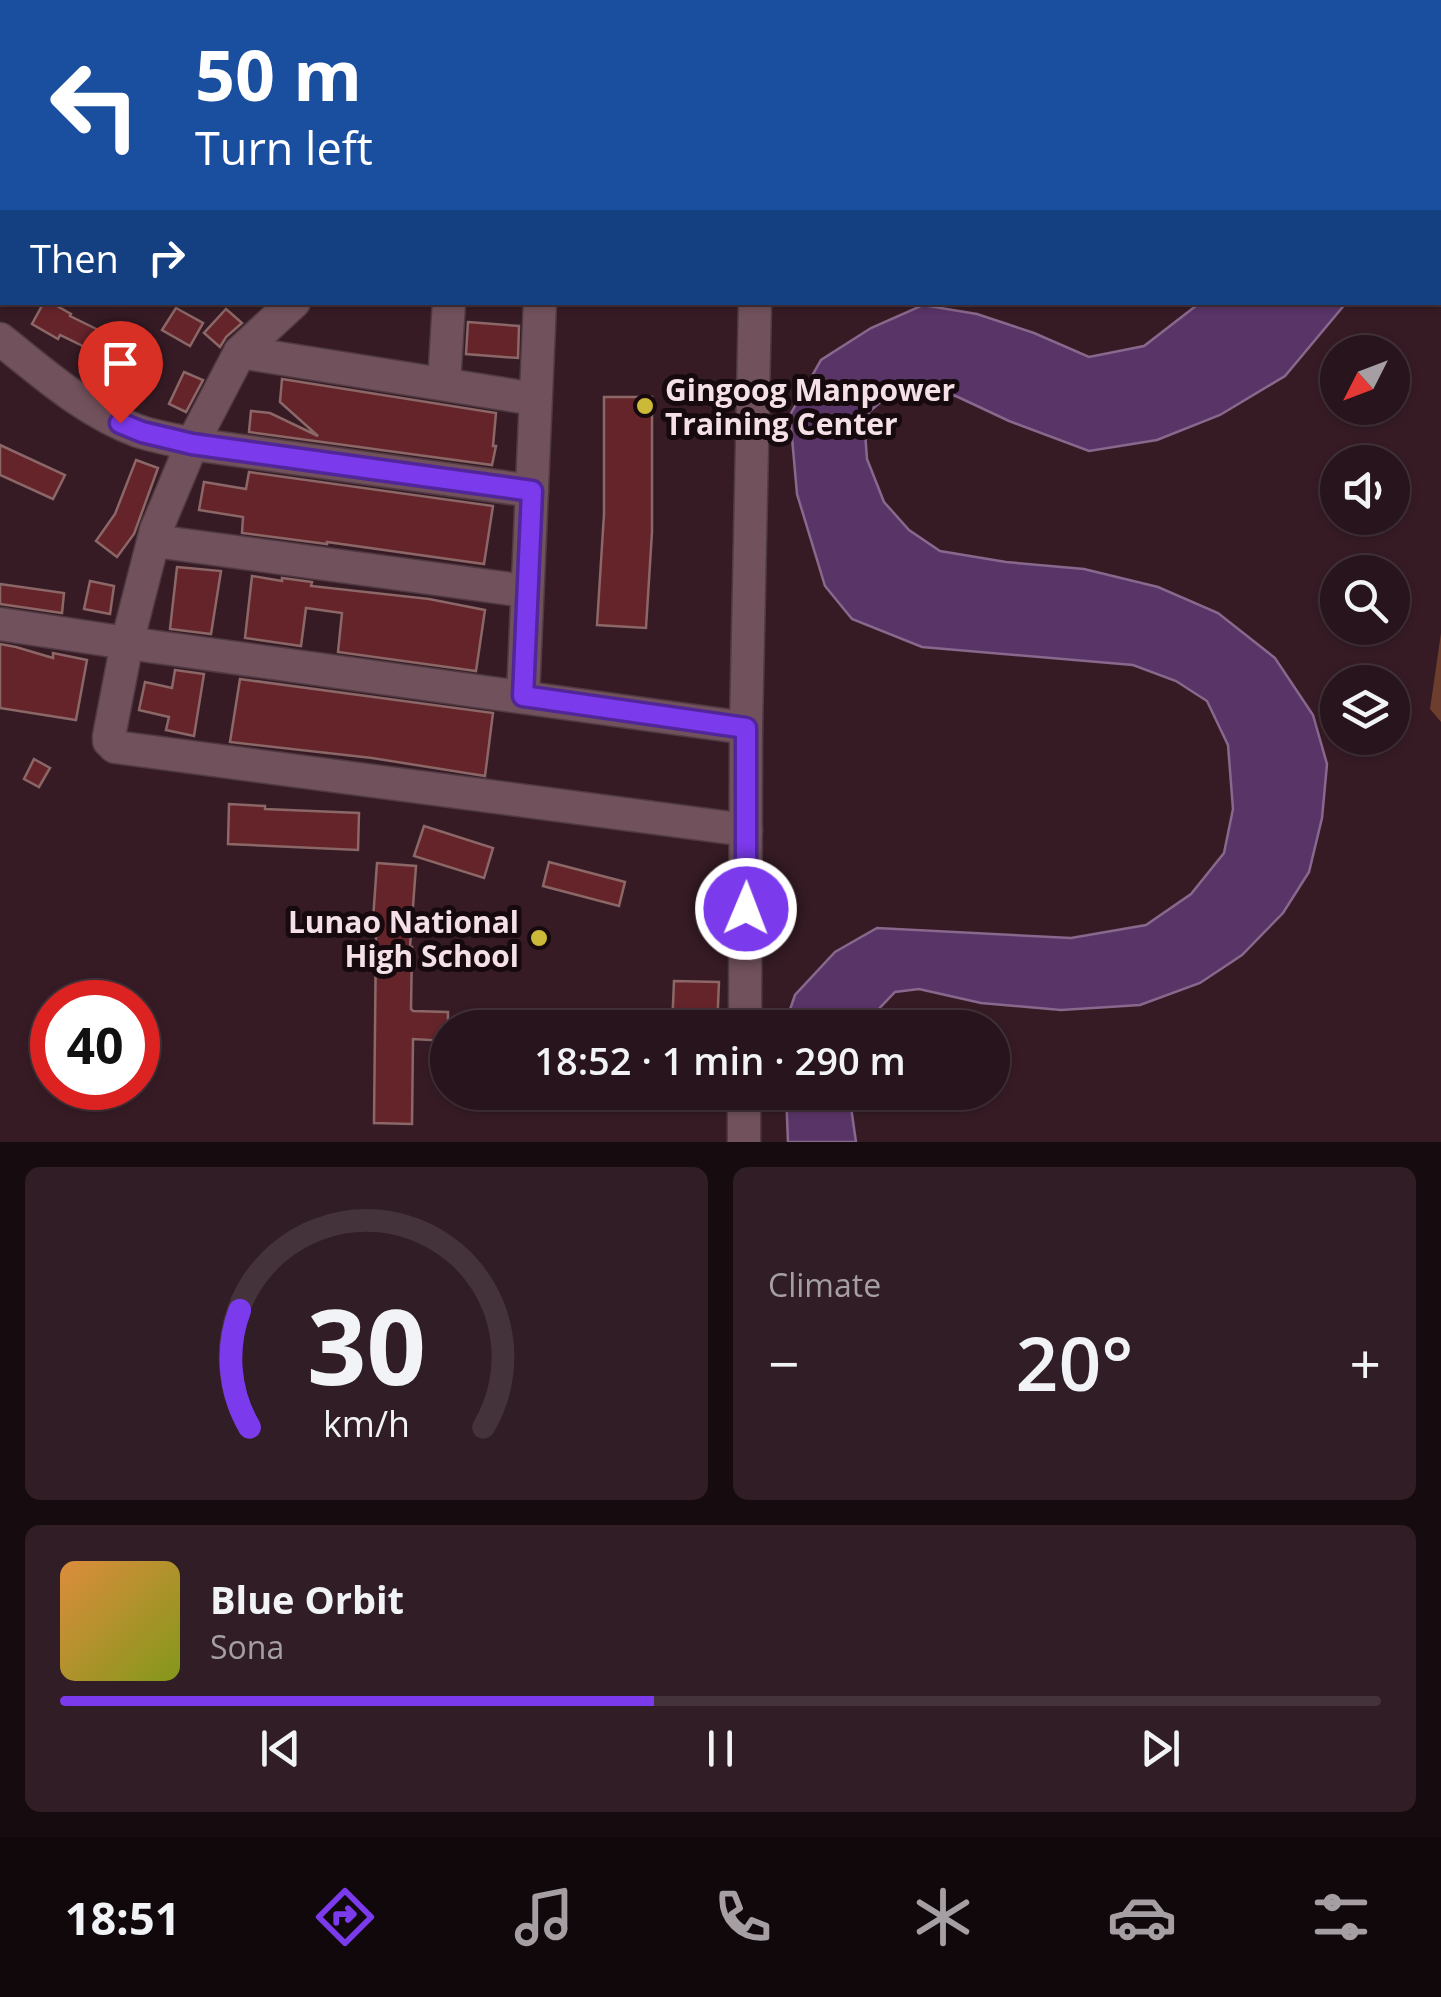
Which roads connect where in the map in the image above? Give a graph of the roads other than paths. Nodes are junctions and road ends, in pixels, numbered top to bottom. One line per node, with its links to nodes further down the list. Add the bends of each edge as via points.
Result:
1 (291, 305): 6 (street)
2 (449, 305): 7 (street)
3 (540, 305): 8 (street)
4 (755, 305): 16 (street)
5 (0, 339): 9 (street, via 81,402 142,432)
6 (240, 352): 7 (street); 9 (street)
7 (444, 384): 8 (street)
8 (535, 399): 10 (street)
9 (192, 444): 10 (street); 11 (street)
10 (532, 491): 12 (street)
11 (154, 540): 12 (street); 14 (street)
12 (526, 591): 15 (street)
13 (0, 624): 14 (street)
14 (126, 643): 15 (street); 17 (street, via 110,736 115,747)
15 (523, 696): 16 (street)
16 (746, 728): 17 (street)
17 (746, 830): 18 (street)
18 (744, 1010)
19 (744, 1110): 20 (street)
20 (744, 1142)

